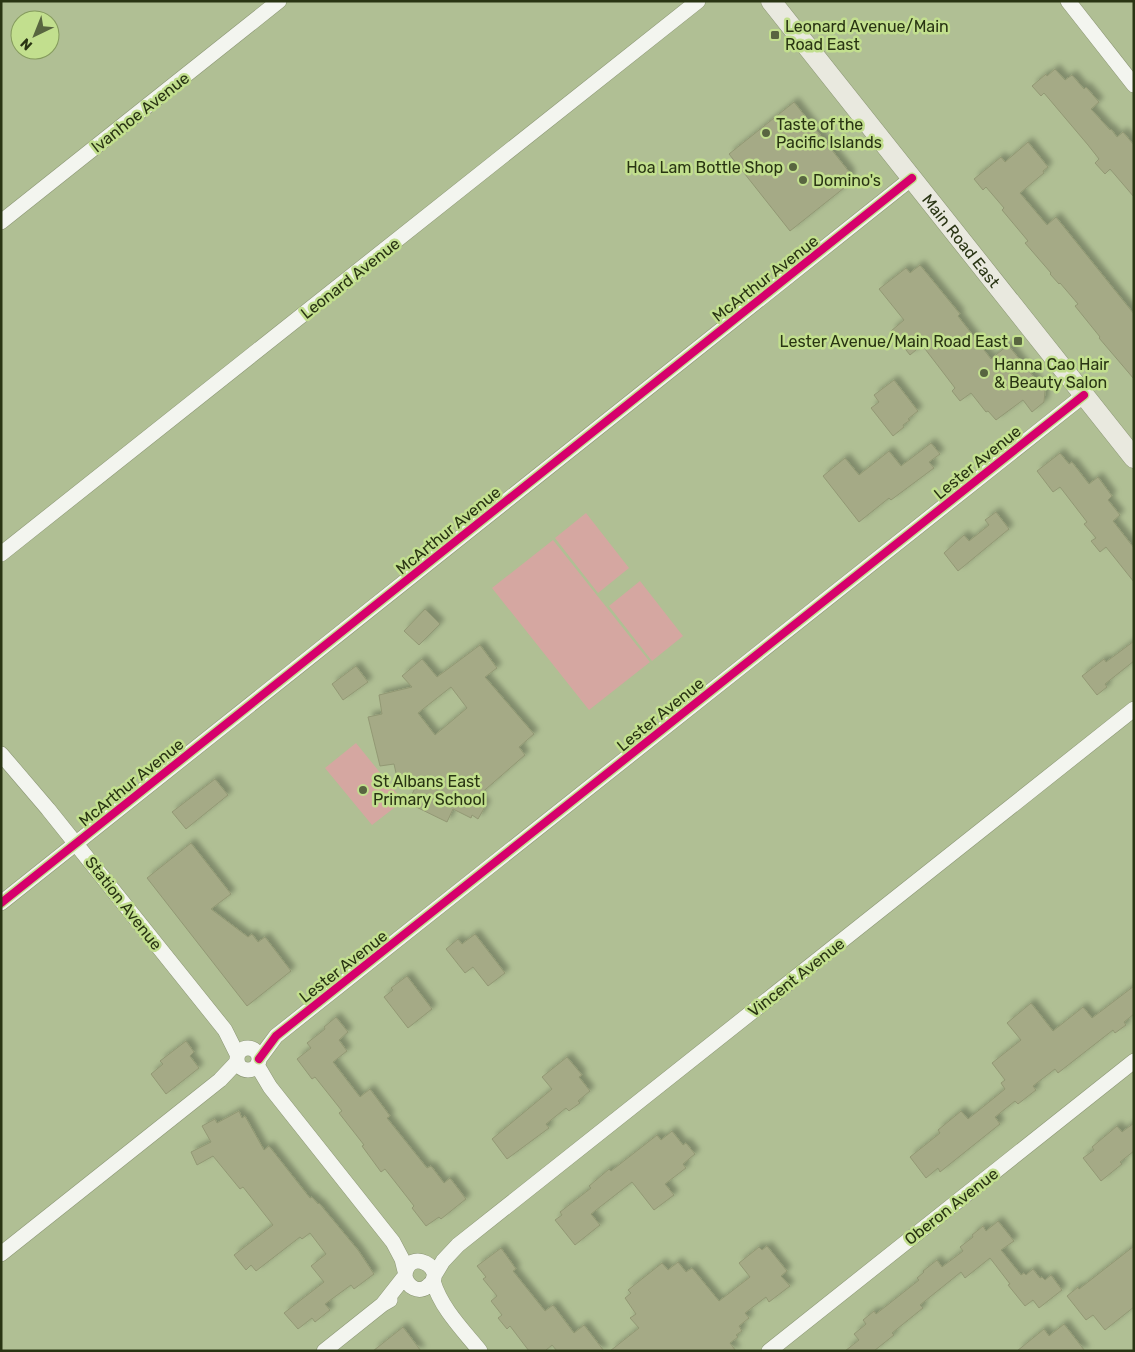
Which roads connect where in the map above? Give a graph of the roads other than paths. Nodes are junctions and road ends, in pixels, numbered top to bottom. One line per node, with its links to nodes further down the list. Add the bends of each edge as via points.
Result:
1 (279, 1): 7 (street, Ivanhoe Avenue)
2 (698, 1): 10 (street, Leonard Avenue)
3 (771, 1): 6 (main road, Main Road East)
4 (1068, 1): 5 (street)
5 (1134, 85)
6 (912, 178): 8 (main road, Main Road East); 13 (street, McArthur Avenue)
7 (1, 222)
8 (1084, 395): 9 (main road, Main Road East); 15 (street, Lester Avenue)
9 (1130, 446)
10 (1, 554)
11 (1134, 709): 18 (street, Vincent Avenue)
12 (1, 754): 13 (street, Station Avenue)
13 (76, 843): 14 (street, McArthur Avenue); 15 (street, Station Avenue)
14 (1, 903)
15 (247, 1059): 17 (street, Station Avenue); 19 (street, Lester Avenue)
16 (1134, 1061): 28 (street, Oberon Avenue)
17 (394, 1242): 20 (street, Station Avenue); 21 (street, Station Avenue)
18 (458, 1244): 20 (street, Vincent Avenue); 22 (street, Vincent Avenue)
19 (1, 1254)
20 (422, 1261): 21 (street, via 410,1264); 22 (street, via 431,1266)
21 (405, 1274): 23 (street, via 408,1284); 24 (street)
22 (433, 1278): 23 (street, via 426,1288); 25 (street, via 436,1291)
23 (417, 1289): 24 (street); 25 (street)
24 (383, 1304): 26 (street)
25 (448, 1311): 27 (street)
26 (324, 1351)
27 (480, 1351)
28 (769, 1351)

